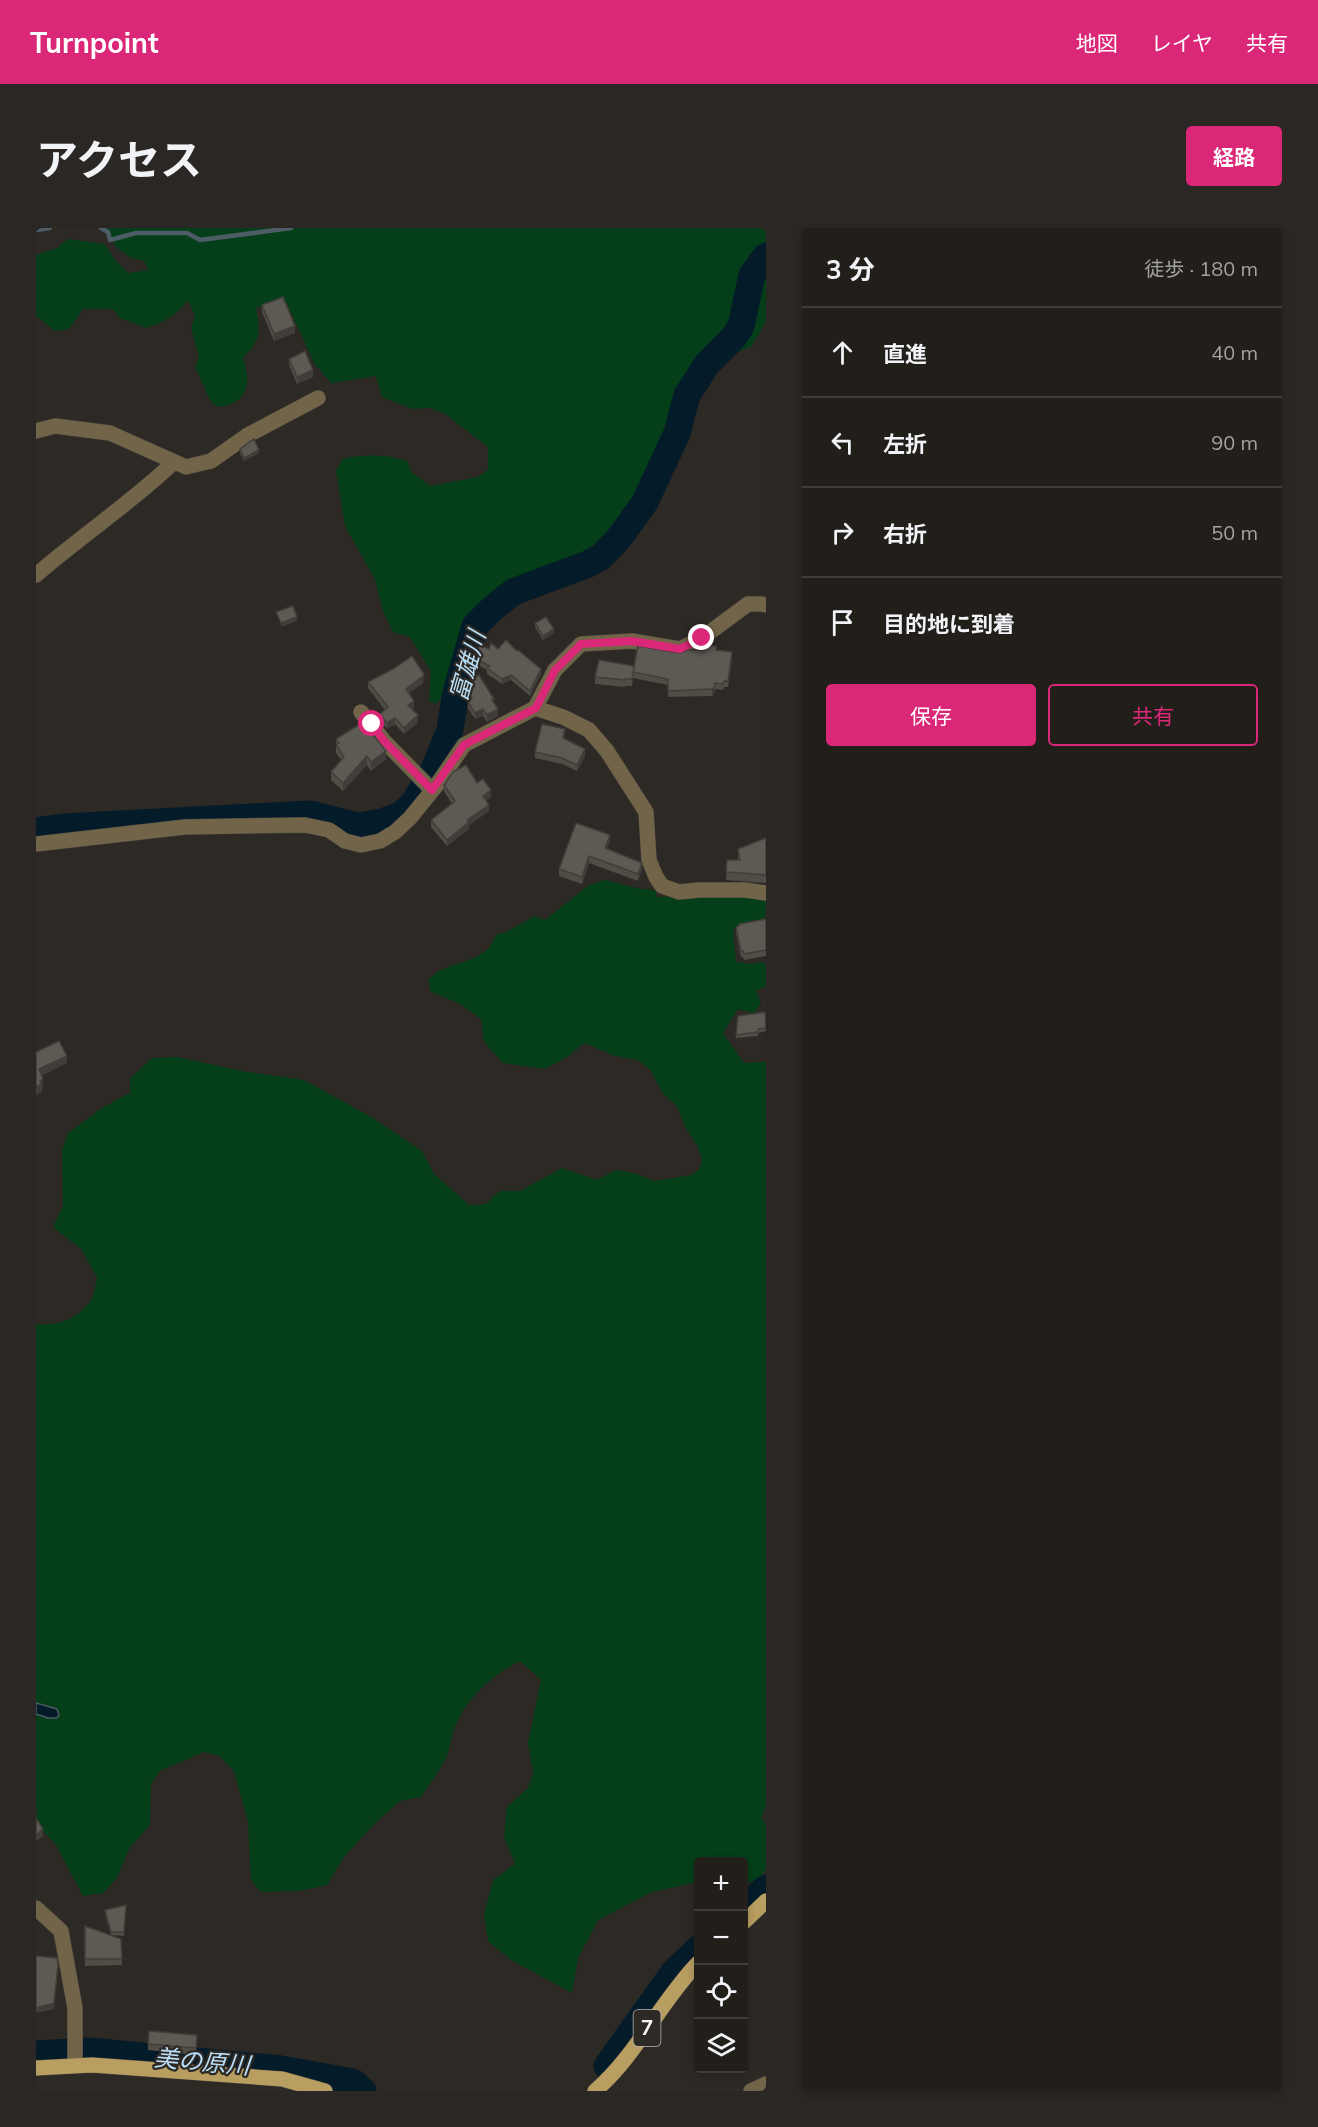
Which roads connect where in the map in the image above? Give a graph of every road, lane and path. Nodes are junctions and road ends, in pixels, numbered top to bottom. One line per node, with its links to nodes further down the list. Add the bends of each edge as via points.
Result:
1 (318, 398): 3 (street, via 248,435 211,461 186,467)
2 (36, 431): 3 (street, via 55,426 110,433)
3 (174, 462): 4 (street)
4 (36, 575)
5 (766, 605): 6 (street, via 748,604 680,649 632,641 581,644 555,670)
6 (536, 708): 8 (street, via 464,745); 10 (street, via 589,730 607,751 646,812 649,860 662,886 679,892)
7 (361, 712): 8 (street)
8 (432, 790): 9 (street, via 395,832 380,841 361,845 345,842 329,830 306,825 185,827)
9 (36, 844)
10 (766, 893)
11 (766, 1901): 13 (main road)
12 (36, 1908): 15 (street, via 61,1930 75,2008)
13 (748, 1918)
14 (697, 1965): 19 (main road, 7, via 613,2076)
15 (75, 2065): 16 (main road); 18 (main road, via 282,2079)
16 (36, 2068)
17 (766, 2084): 20 (street)
18 (325, 2091)
19 (595, 2091)
20 (751, 2091)

